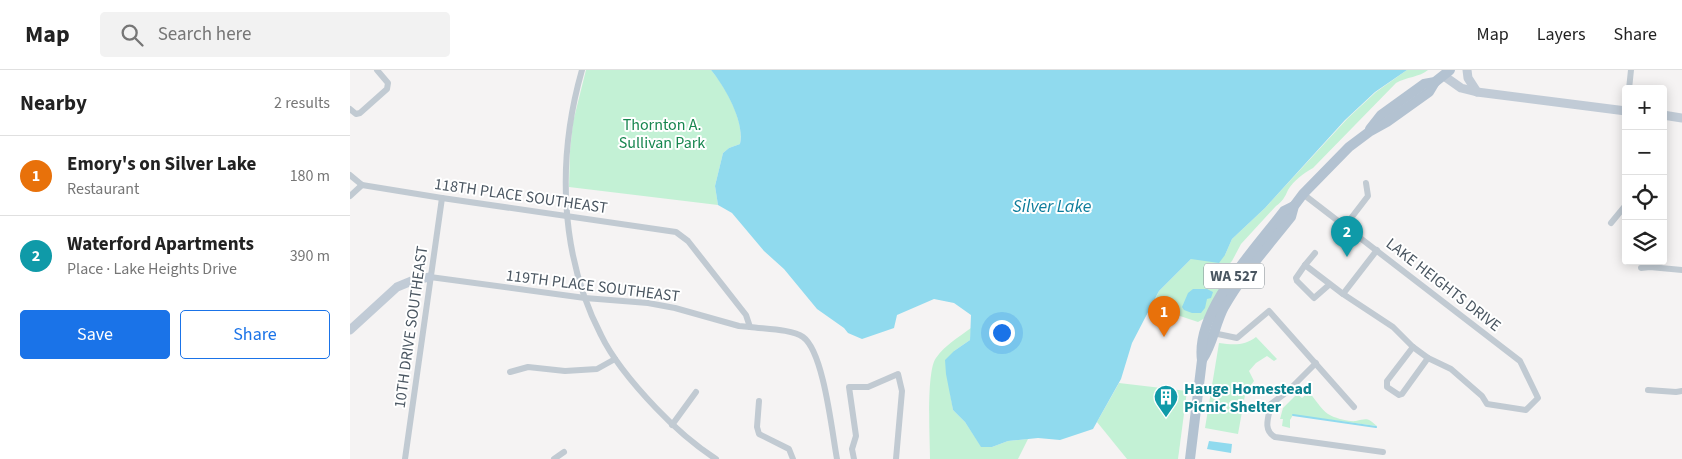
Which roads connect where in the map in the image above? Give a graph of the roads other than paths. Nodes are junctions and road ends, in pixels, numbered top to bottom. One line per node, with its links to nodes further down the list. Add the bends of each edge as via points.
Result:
1 (377, 70): 8 (street, via 388,83 387,89 356,114)
2 (582, 70): 20 (street, via 570,114 566,148)
3 (1467, 70): 7 (street)
4 (1631, 70): 6 (street)
5 (1447, 73): 7 (street, via 1461,88); 15 (main road, WA 527, via 1435,82 1429,92 1349,147)
6 (1629, 85)
7 (1477, 92): 9 (street)
8 (350, 109)
9 (1622, 110)
10 (1667, 116): 11 (street)
11 (1682, 118)
12 (350, 175): 14 (street)
13 (1366, 183): 22 (street, via 1368,196)
14 (362, 185): 16 (street); 17 (street, 118TH PLACE SOUTHEAST)
15 (1303, 194): 18 (main road, WA 527); 22 (street, LAKE HEIGHTS DRIVE)
16 (350, 196)
17 (442, 198): 20 (street, 118TH PLACE SOUTHEAST); 28 (street, 10TH DRIVE SOUTHEAST)
18 (1294, 206): 34 (main road, WA 527, via 1291,217 1233,292); 38 (main road, WA 527, via 1284,210 1217,301 1204,331 1200,347)
19 (1622, 210): 21 (street)
20 (567, 216): 31 (street); 32 (street, 118TH PLACE SOUTHEAST, via 676,232 688,241 746,315)
21 (1612, 223)
22 (1345, 226): 23 (street, LAKE HEIGHTS DRIVE)
23 (1378, 250): 30 (street); 36 (street, LAKE HEIGHTS DRIVE, via 1520,361 1538,398 1526,410 1487,404 1451,369)
24 (1315, 253): 25 (street)
25 (1305, 265): 29 (street); 29 (street, via 1296,281 1312,297 1317,297)
26 (1641, 268): 27 (street)
27 (1682, 270)
28 (430, 277): 31 (street, 119TH PLACE SOUTHEAST); 33 (street, via 396,287); 49 (street, 10TH DRIVE SOUTHEAST)
29 (1330, 284): 30 (street)
30 (1343, 294): 35 (street, via 1393,327)
31 (585, 298): 32 (street, 119TH PLACE SOUTHEAST, via 648,303); 37 (street)
32 (750, 327): 53 (street, 119TH PLACE SOUTHEAST, via 796,334 809,342 823,377)
33 (350, 330)
34 (1213, 333): 38 (main road, WA 527, via 1210,348); 39 (street, via 1237,338 1269,311)
35 (1413, 347): 36 (street); 36 (street, via 1387,381 1387,386 1396,394 1402,394)
36 (1428, 358)
37 (615, 360): 40 (street, via 597,369 564,371 528,366); 46 (street)
38 (1202, 360): 56 (main road, WA 527)
39 (1316, 364): 45 (street); 48 (street, via 1271,404 1267,428 1270,434)
40 (510, 372)
41 (1648, 390): 42 (street)
42 (1682, 391)
43 (696, 392): 46 (street)
44 (760, 401): 52 (street, via 758,434 789,449)
45 (1354, 406)
46 (672, 425): 51 (street)
47 (564, 452): 50 (street)
48 (1383, 452)
49 (405, 459)
50 (554, 459)
51 (715, 459)
52 (793, 459)
53 (837, 459)
54 (854, 459): 55 (street, via 852,449 856,436 849,387 868,387 898,374 902,391)
55 (896, 459)
56 (1192, 459)

